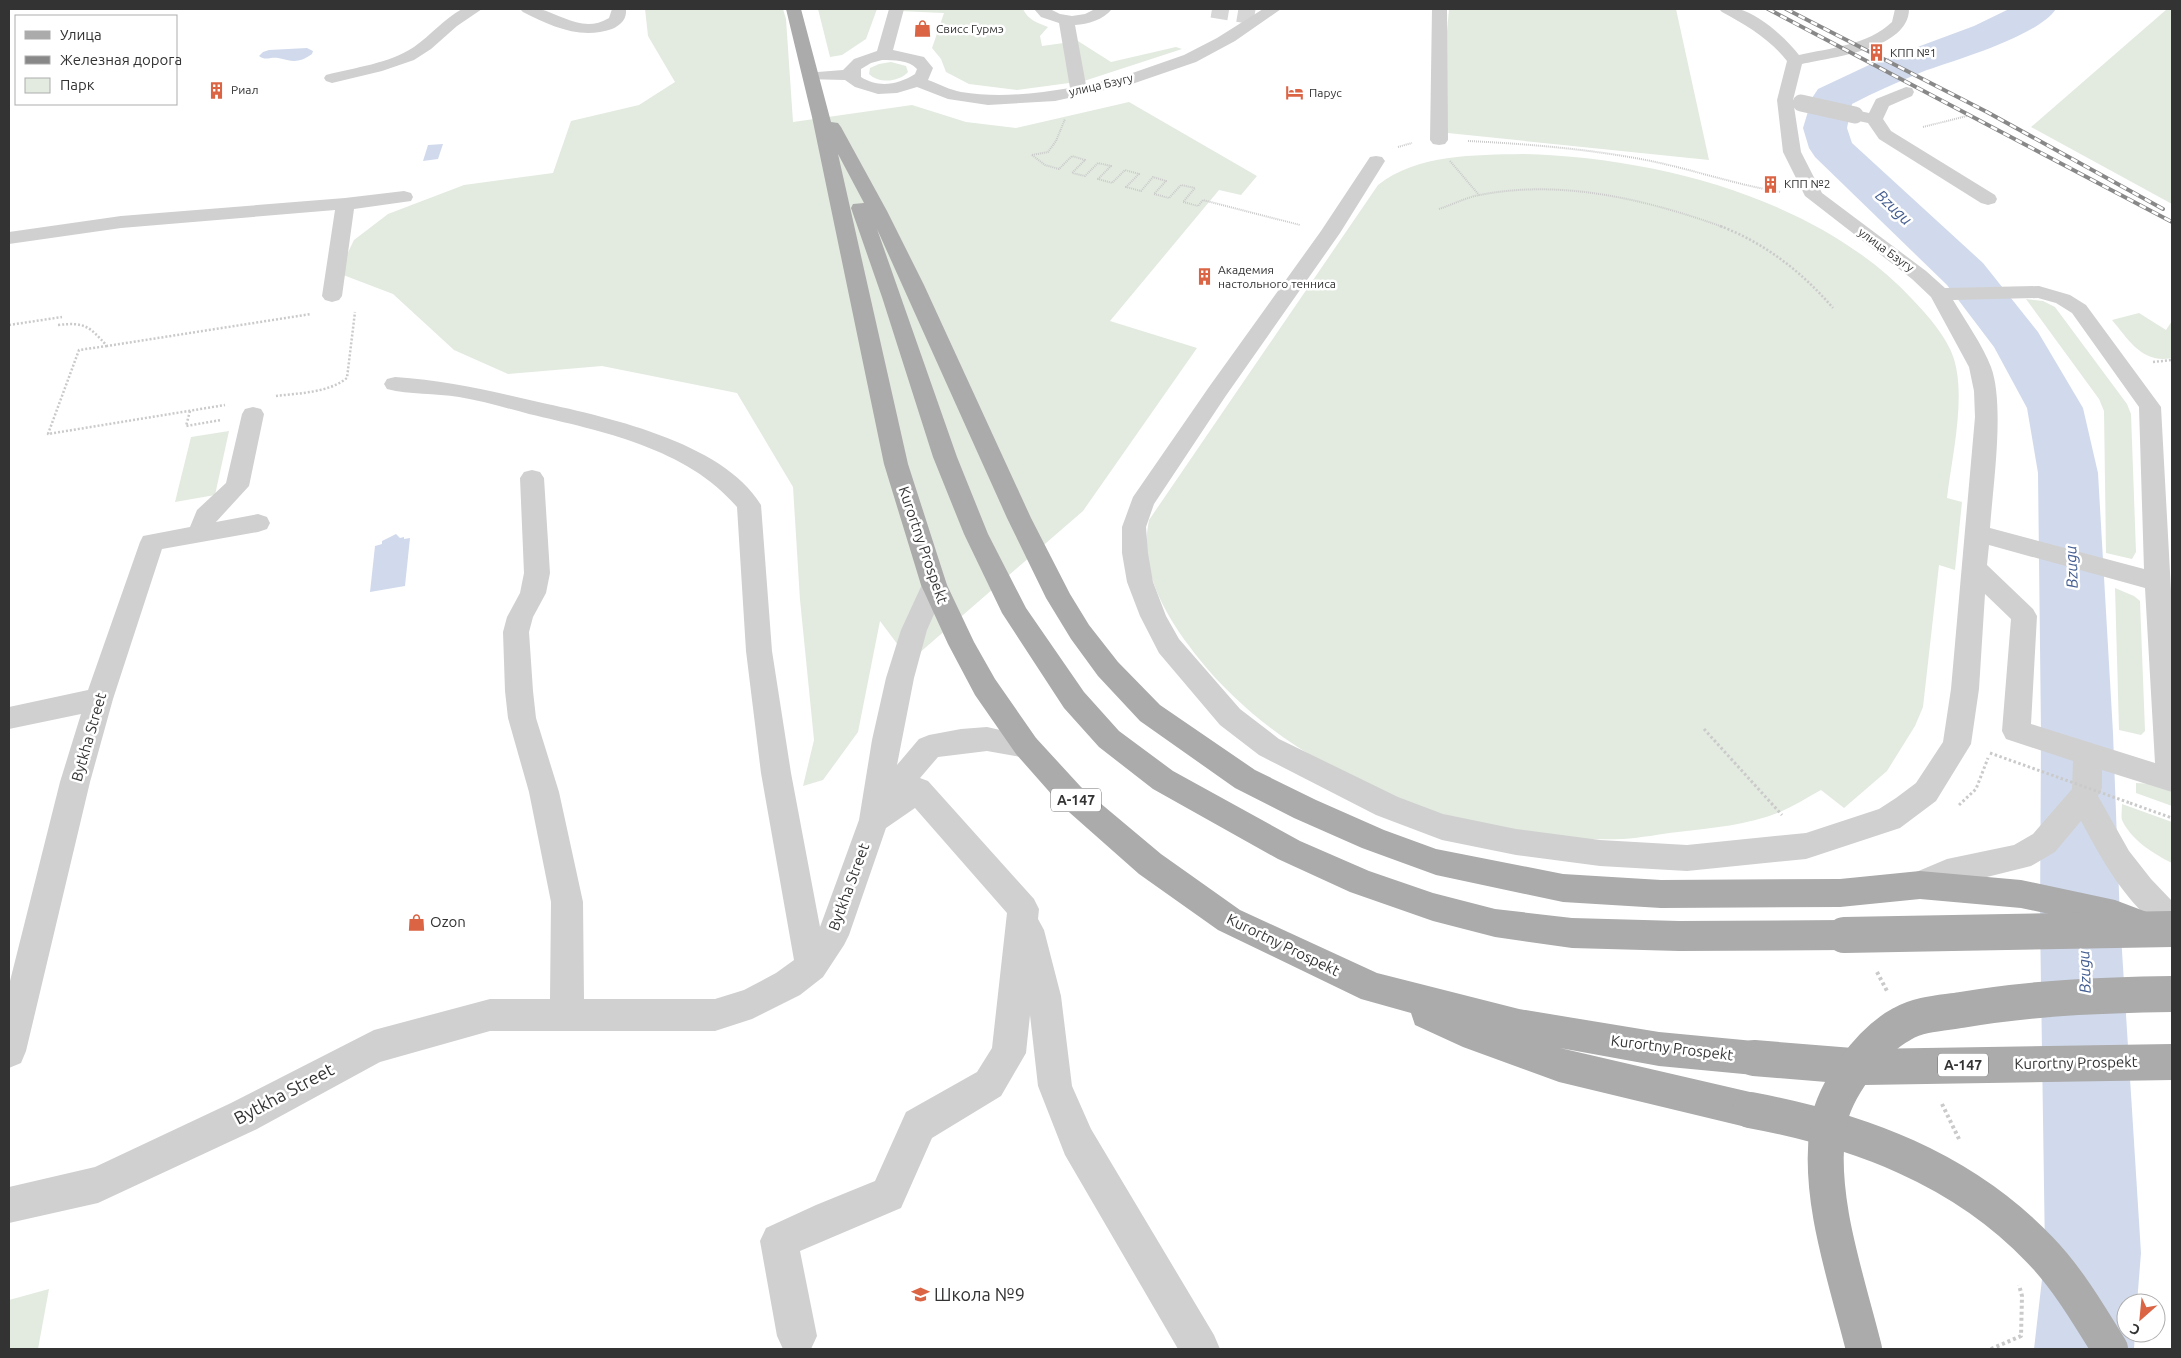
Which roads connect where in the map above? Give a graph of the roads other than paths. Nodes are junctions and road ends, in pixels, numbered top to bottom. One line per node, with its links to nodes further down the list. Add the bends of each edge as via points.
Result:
1 (474, 9): 17 (street, via 455,19 417,52 364,71)
2 (528, 9): 3 (street, via 565,26 586,29 617,20)
3 (619, 9)
4 (793, 9): 16 (main road, Kurortny Prospekt / А-147)
5 (896, 9): 13 (street)
6 (1041, 9): 12 (street, via 1045,14)
7 (1104, 9): 12 (street, via 1093,16)
8 (1273, 9): 19 (street, улица Бзугу, via 1215,47 1171,67)
9 (1439, 9): 24 (street)
10 (1727, 9): 14 (street, via 1771,36)
11 (1902, 9): 14 (street, via 1899,24 1887,34 1842,50)
12 (1066, 19): 19 (street)
13 (884, 55): 15 (street, via 860,62 854,66); 18 (street, via 903,55 918,60 925,72)
14 (1796, 60): 21 (street, улица Бзугу)
15 (851, 75): 16 (street); 18 (street, via 857,83 872,88 901,87)
16 (811, 76): 23 (main road, Kurortny Prospekt / А-147)
17 (332, 78)
18 (917, 81): 19 (street, улица Бзугу, via 958,97 986,100)
19 (1077, 92)
20 (1906, 92): 22 (street, via 1882,104)
21 (1793, 102): 22 (street, bridge); 30 (street, улица Бзугу, via 1792,152 1814,196 1919,274)
22 (1874, 119): 27 (street, via 1886,135)
23 (826, 122): 42 (main road, Kurortny Prospekt / А-147, via 896,464); 49 (main road, А-147, via 878,211 1007,493 1059,598 1108,668 1150,713 1202,750 1245,779 1373,839 1436,862 1535,883 1563,888 1661,894 1840,893); 52 (main road, Kurortny Prospekt / А-147, bridge, via 892,296 945,457 976,534 1015,613 1074,700 1109,739 1163,780 1289,850 1361,882 1434,907 1495,923 1572,933 1679,936)
24 (1439, 140)
25 (1376, 162): 40 (street, улица Бзугу, via 1142,504 1134,527 1140,582 1169,646 1230,717 1269,747 1387,806 1442,827 1516,842 1581,851 1687,858 1806,846 1889,819 1907,807 1926,792 1957,744)
26 (404, 197): 28 (street)
27 (1988, 199)
28 (345, 204): 29 (street, via 121,222); 31 (street)
29 (9, 238)
30 (1940, 294): 35 (street, via 2039,292 2062,299 2079,309); 38 (street, улица Бзугу, via 1980,366 1985,391)
31 (332, 296)
32 (395, 384): 54 (street, via 452,389 651,439 712,470 741,491 750,506 759,651 776,773)
33 (2172, 403): 35 (street)
34 (260, 406): 39 (street, via 237,486 206,516)
35 (2150, 407): 41 (street)
36 (532, 478): 57 (street, via 537,573 533,593 516,632 519,691 522,718 544,792 567,902)
37 (258, 523): 39 (street)
38 (1977, 533): 40 (street, улица Бзугу); 41 (street)
39 (199, 534): 43 (street, Bytkha Street, via 152,542)
40 (1975, 568): 46 (street, via 2024,616 2016,730)
41 (2158, 582): 46 (street, via 2171,780)
42 (934, 585): 45 (main road, Kurortny Prospekt / А-147, via 977,673); 48 (street, Bytkha Street, via 914,630 900,678 886,740)
43 (99, 699): 44 (street); 58 (street, Bytkha Street, via 75,782)
44 (9, 718)
45 (1026, 746): 48 (street, via 986,739 929,747); 55 (main road, Kurortny Prospekt / А-147, via 1071,796 1150,864 1222,914)
46 (2087, 754): 47 (street)
47 (2085, 793): 49 (street, via 2044,843 2020,857 1947,873); 51 (street, via 2118,861)
48 (874, 820): 50 (street, via 918,790); 54 (street, Bytkha Street, via 833,935)
49 (1920, 885): 53 (main road, А-147, bridge, via 2021,894 2115,914)
50 (1023, 909): 61 (street, via 1008,1053 989,1084 919,1125 888,1195 779,1242); 62 (street, via 1044,996 1055,1086 1078,1142)
51 (2172, 922)
52 (2172, 929)
53 (2172, 935)
54 (811, 966): 57 (street, Bytkha Street, via 788,984 752,1003 714,1014)
55 (1374, 988): 59 (main road, Kurortny Prospekt / А-147, bridge, via 1519,1025 1659,1049 1754,1058 1864,1067); 64 (main road, А-147, bridge, via 1463,1031 1559,1065 1813,1123 1902,1152 1948,1176 1994,1208 2040,1250 2080,1302)
56 (2172, 994): 63 (main road, bridge, via 2091,995 1982,1006 1902,1024 1876,1044 1845,1081 1828,1124 1826,1157 1832,1215)
57 (567, 1014): 60 (street, Bytkha Street, via 490,1016 374,1047 244,1116 98,1185)
58 (9, 1051)
59 (2172, 1062)
60 (9, 1205)
61 (798, 1336)
62 (1200, 1349)
63 (1864, 1349)
64 (2110, 1349)

